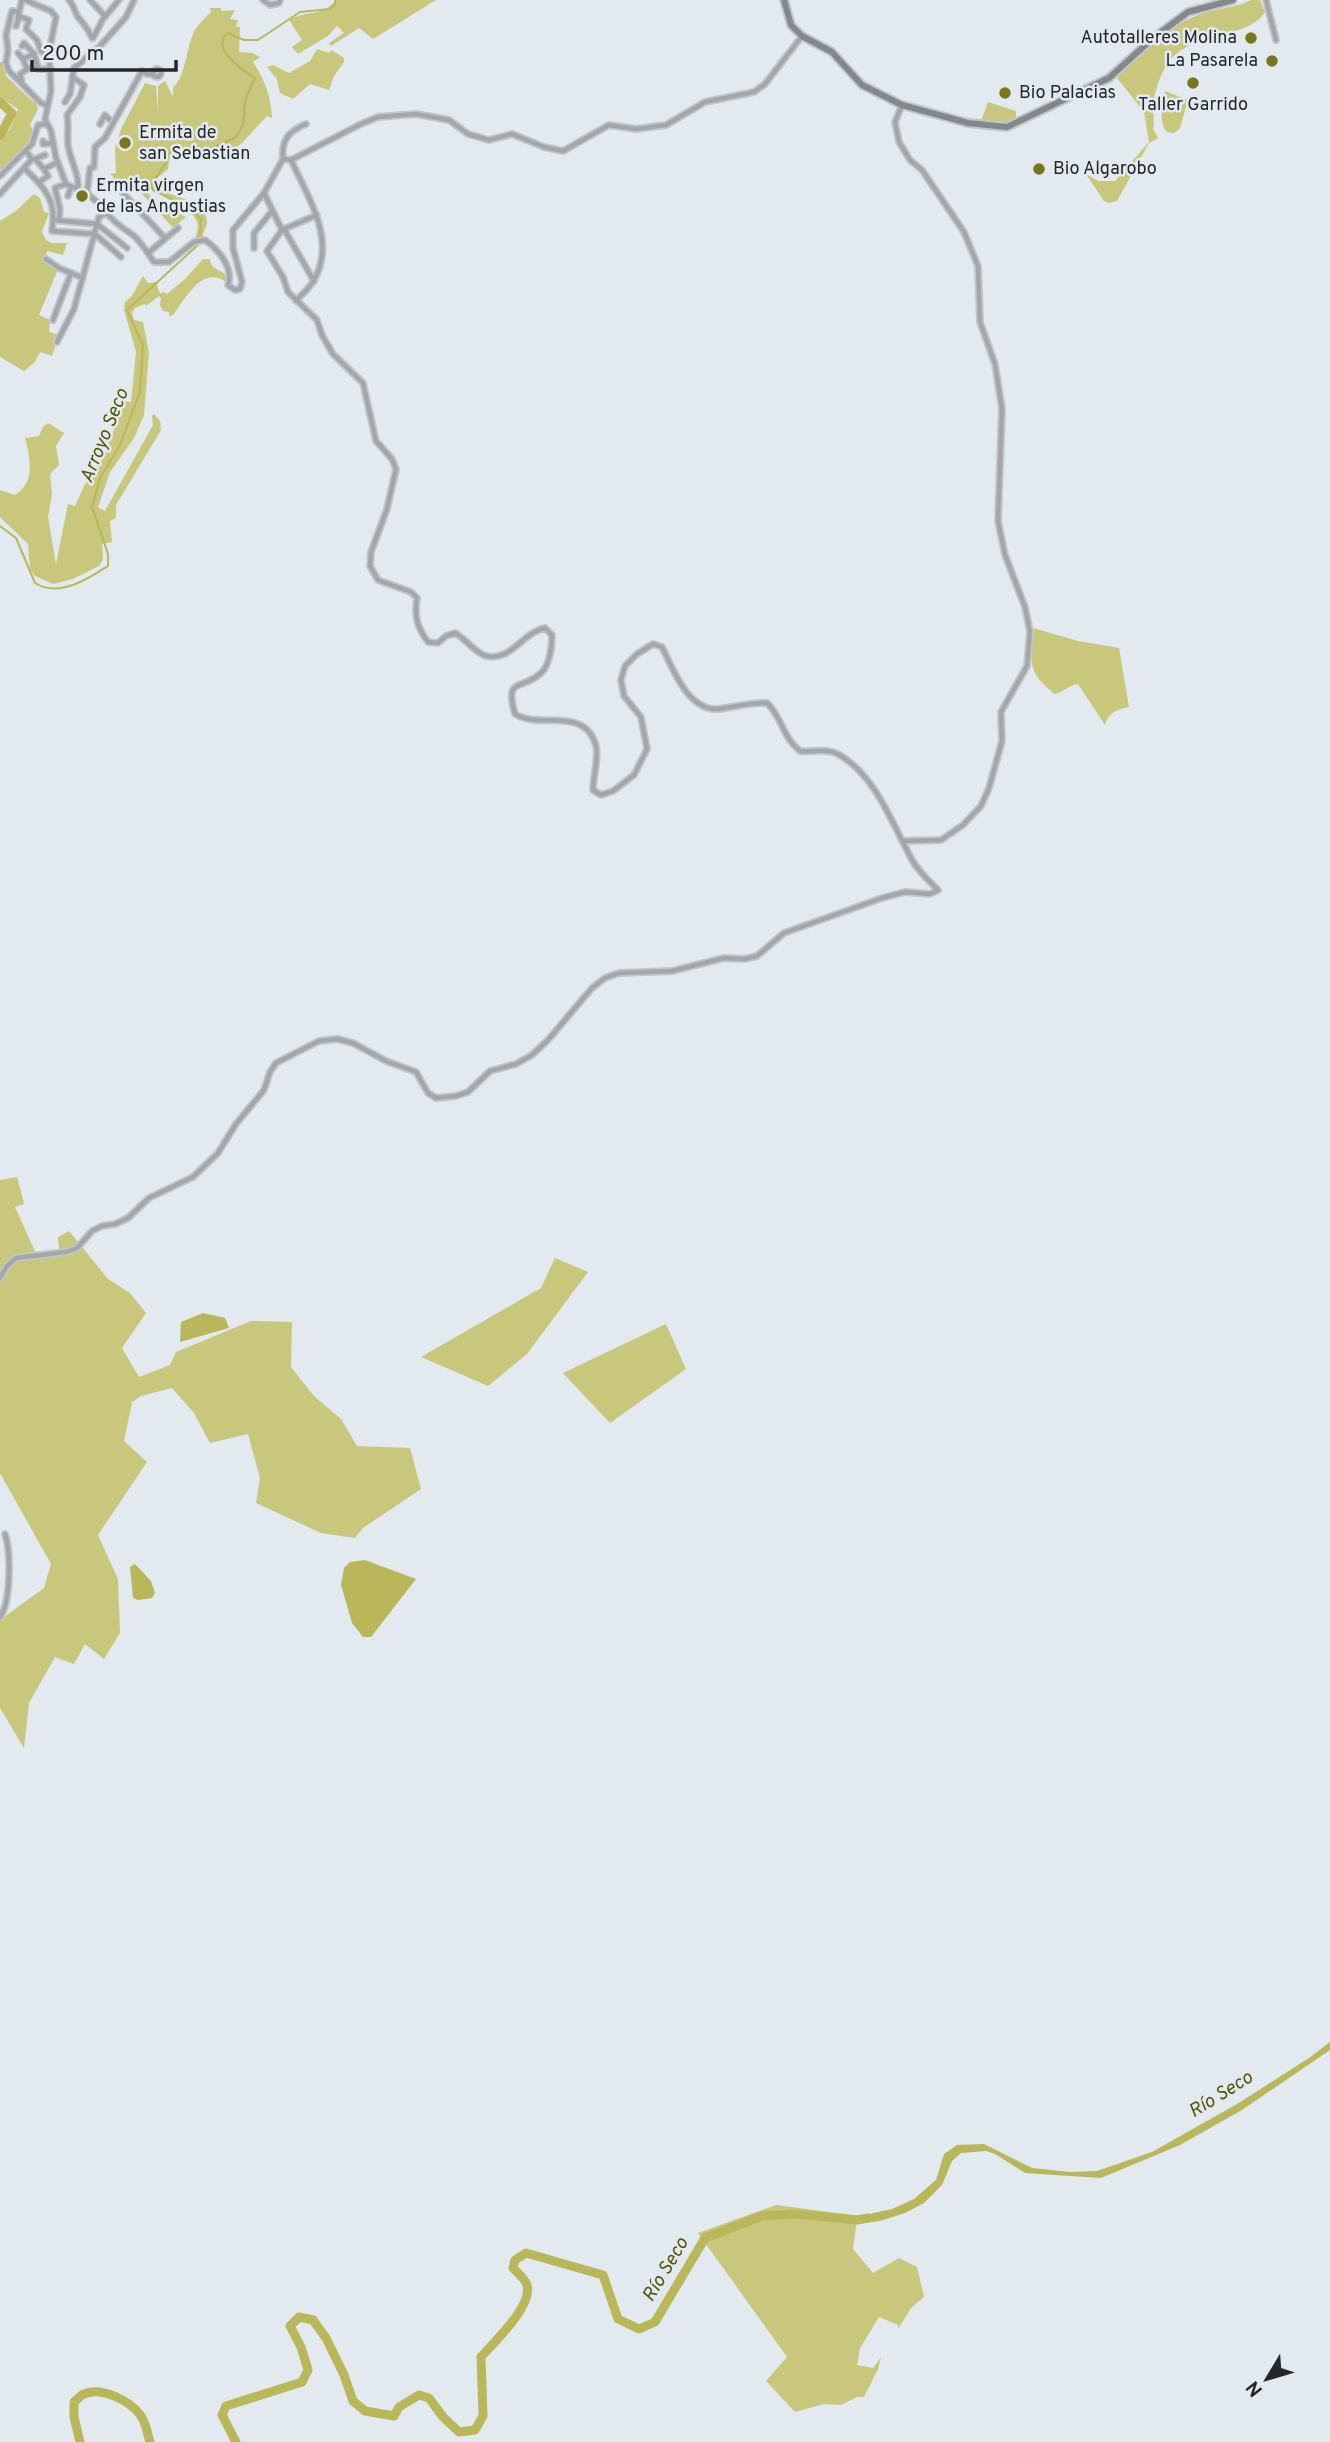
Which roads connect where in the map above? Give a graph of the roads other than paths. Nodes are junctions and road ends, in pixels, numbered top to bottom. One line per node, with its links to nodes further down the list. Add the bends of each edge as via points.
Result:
1 (23, 0): 11 (street); 22 (street, via 56,17)
2 (90, 0): 12 (street)
3 (119, 0): 12 (street)
4 (134, 0): 17 (street)
5 (262, 0): 6 (street, via 270,5)
6 (281, 0)
7 (784, 0): 14 (street, via 791,25)
8 (1233, 0): 32 (street, via 1188,12 1109,78 1007,127 968,123)
9 (1266, 0): 16 (street)
10 (71, 1): 15 (street)
11 (19, 15): 13 (street); 18 (street, via 29,20 26,30); 29 (street, via 12,11 6,63)
12 (105, 16): 15 (street)
13 (16, 26)
14 (802, 36): 32 (street, via 832,52 862,85); 43 (street, via 754,92 705,102 666,125 636,129 610,125 563,151 512,134 489,140 468,134 449,120 416,114 378,117)
15 (91, 39): 17 (street)
16 (1276, 40)
17 (102, 43): 28 (street, via 78,64)
18 (38, 45): 20 (street); 22 (street)
19 (22, 46): 20 (street, via 24,43)
20 (32, 52): 23 (street); 24 (street)
21 (18, 53): 23 (street)
22 (50, 57): 26 (street)
23 (23, 59): 25 (street)
24 (38, 67): 25 (street); 26 (street)
25 (27, 69): 29 (street, via 20,74)
26 (51, 69): 31 (street)
27 (153, 74): 48 (street, via 142,71 106,138 96,147)
28 (72, 77): 30 (street); 47 (street, via 84,85 67,115 68,147)
29 (22, 83): 31 (street)
30 (65, 102)
31 (46, 105): 34 (street)
32 (902, 105): 78 (street, via 895,122 899,142 964,232 978,266 979,322 995,364 1002,409 998,521 1030,632 1027,666 1001,712 1002,741 981,806 941,840)
33 (109, 119): 35 (street, via 105,115)
34 (46, 124): 38 (street); 39 (street, via 38,125)
35 (100, 124)
36 (306, 124): 42 (street, via 285,139)
37 (43, 141): 38 (street)
38 (52, 143): 44 (street)
39 (26, 151): 41 (street); 49 (street)
40 (45, 155): 41 (street)
41 (33, 159): 45 (street); 46 (street)
42 (283, 159): 43 (street); 53 (street)
43 (291, 160): 60 (street)
44 (58, 162): 46 (street); 51 (street)
45 (24, 168): 50 (street); 56 (street)
46 (44, 169): 50 (street, via 48,176)
47 (77, 174): 48 (street); 52 (street)
48 (89, 175): 54 (street)
49 (0, 176)
50 (39, 182): 61 (street)
51 (68, 185): 52 (street); 57 (street); 61 (street, via 55,188 60,209)
52 (78, 191): 54 (street)
53 (264, 192): 59 (street); 69 (street, via 233,230 240,289 228,285 229,270 205,240 194,242 169,262 154,262)
54 (87, 193): 58 (street)
55 (123, 193): 66 (street)
56 (0, 194)
57 (68, 196)
58 (105, 209)
59 (272, 211): 64 (street); 68 (street, via 254,233)
60 (317, 215): 64 (street); 74 (street, via 323,247)
61 (56, 220): 62 (street); 65 (street, via 52,231)
62 (97, 224): 65 (street); 67 (street); 69 (street, via 107,213)
63 (178, 228): 66 (street)
64 (283, 230): 74 (street); 75 (street, via 267,251)
65 (94, 234): 70 (street); 73 (street)
66 (166, 239): 69 (street)
67 (127, 248)
68 (254, 248)
69 (148, 253)
70 (121, 257)
71 (46, 259): 72 (street)
72 (71, 273): 73 (street); 76 (street)
73 (83, 278): 77 (street)
74 (314, 281): 75 (street)
75 (296, 301): 78 (street, via 317,320 333,354 363,383 376,441 396,469 371,552 370,566 378,580 417,598 414,614 428,642 438,643 455,633 486,656 499,656 545,628 552,635 552,646 541,673 514,689 510,697 515,714 523,720 576,722 590,732 597,747 593,790 601,795 613,791 634,775 642,762 647,749 642,718 624,696 621,680 625,666 653,644 662,648 683,687 701,706 714,709 767,703 776,711 790,744 800,751 837,753 857,769 884,804)
76 (53, 320)
77 (57, 342)
78 (903, 841): 79 (street, via 910,858 938,890 882,898 784,933 757,956 605,978 532,1055 490,1071 468,1092 436,1098 416,1072 353,1043 328,1040 307,1046 276,1062 264,1090 218,1153 193,1177 149,1198 128,1218 92,1231 77,1248 16,1258)
79 (0, 1278)
80 (5, 1534): 81 (street, via 10,1547 6,1609)
81 (0, 1617)

